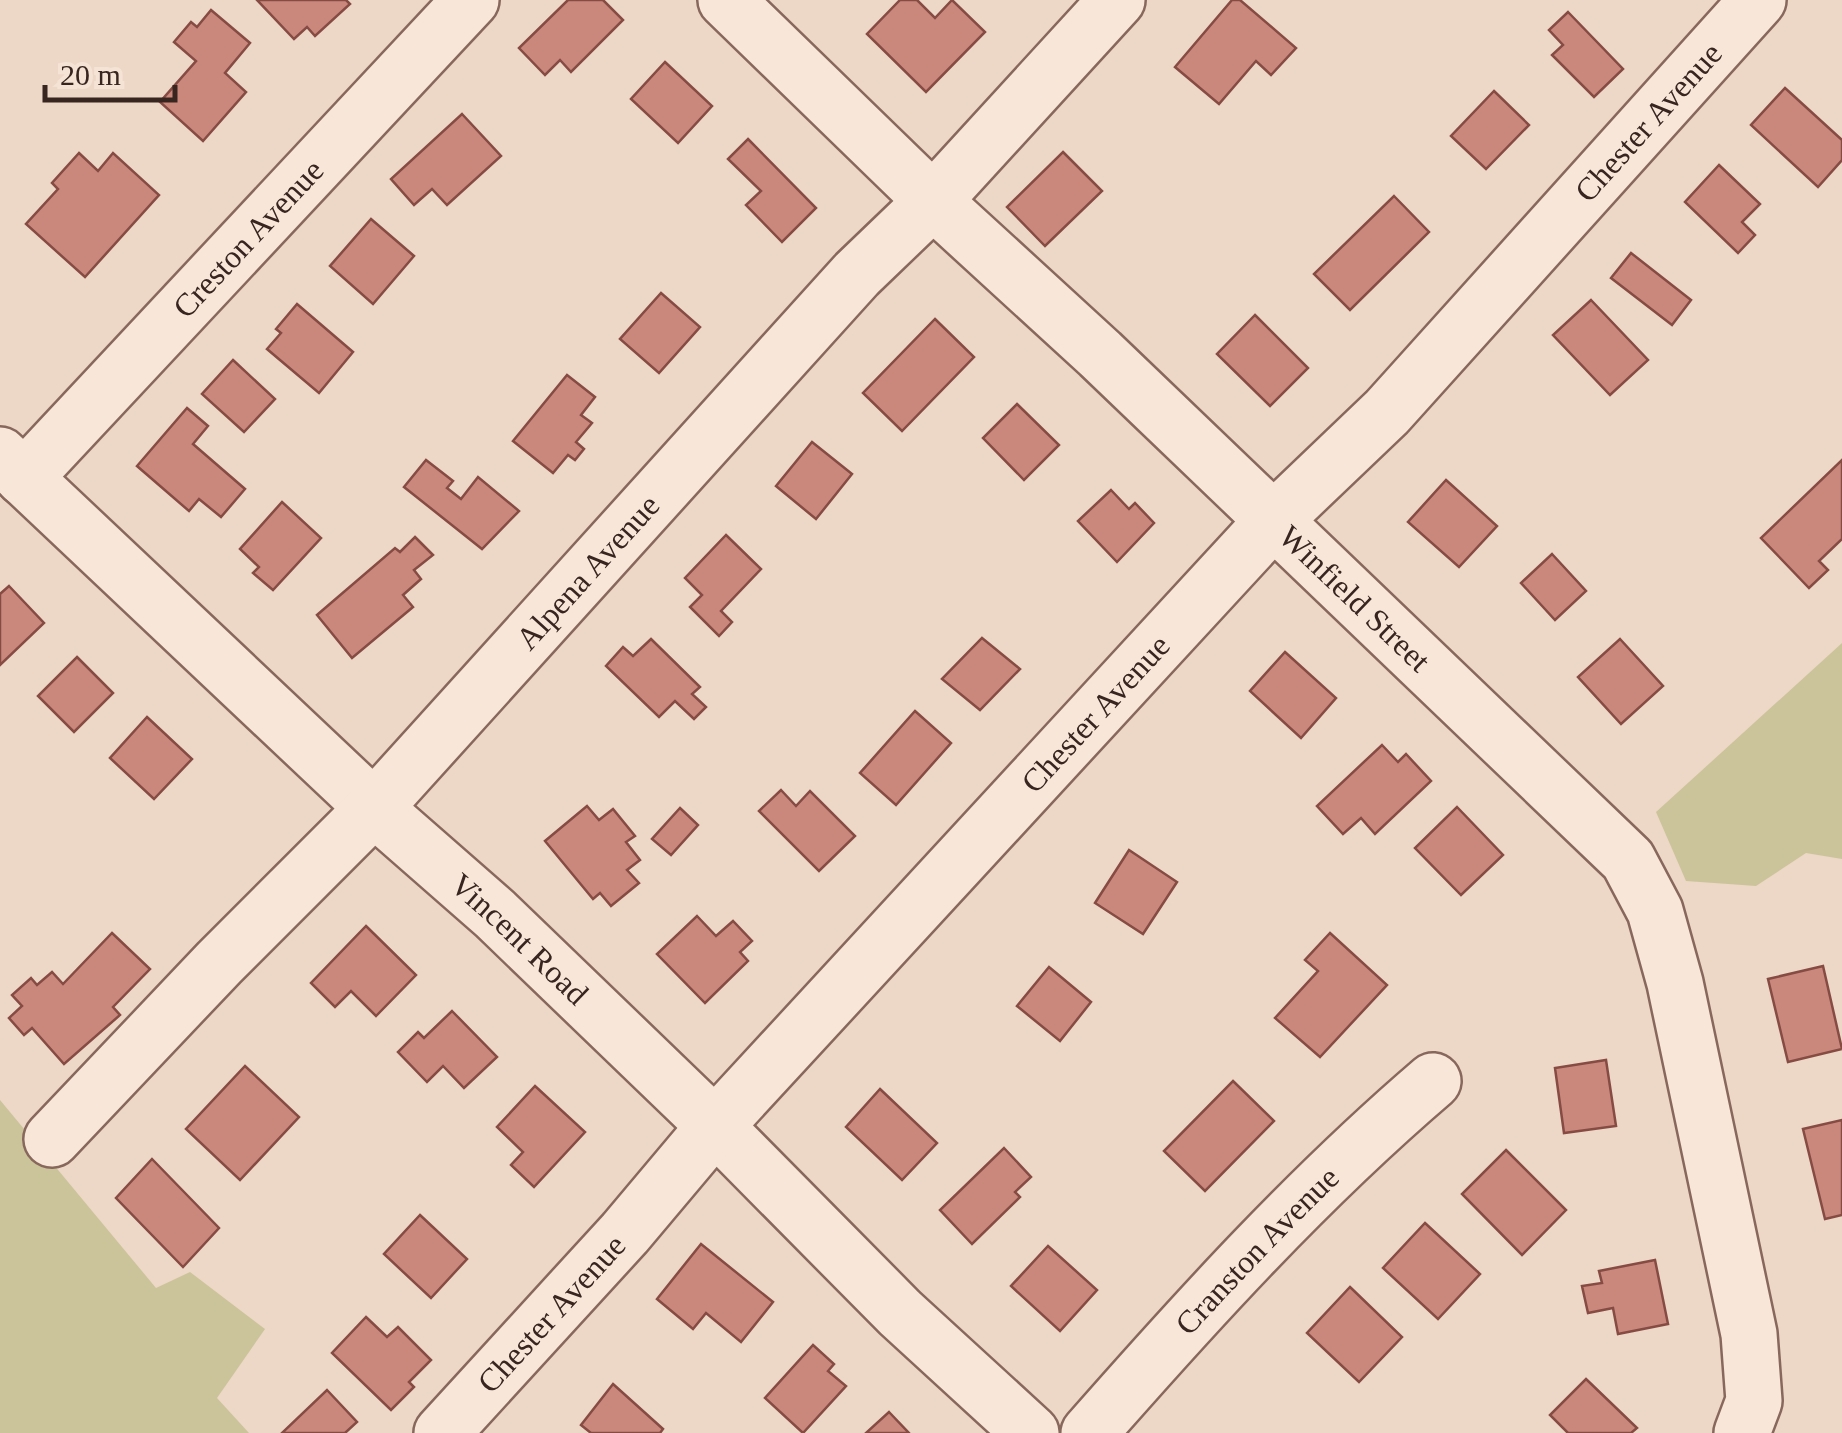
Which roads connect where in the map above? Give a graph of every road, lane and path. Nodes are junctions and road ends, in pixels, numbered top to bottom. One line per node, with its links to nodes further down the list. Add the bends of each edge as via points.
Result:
1 (472, 0): 6 (street, Creston Avenue)
2 (726, 0): 5 (street, Winfield Street)
3 (1117, 0): 5 (street, Alpena Avenue)
4 (1758, 0): 7 (street, Chester Avenue, via 1386,412)
5 (932, 201): 7 (street, Winfield Street); 8 (street, Alpena Avenue, via 857,274)
6 (12, 466): 8 (street, Vincent Road)
7 (1273, 521): 10 (street, Chester Avenue); 15 (street, Winfield Street, via 1628,860 1655,911 1748,1334 1754,1401)
8 (374, 808): 10 (street, Vincent Road, via 495,914); 11 (street, Alpena Avenue)
9 (1433, 1081): 14 (street, Cranston Avenue, via 1240,1262)
10 (715, 1126): 12 (street, Chester Avenue); 13 (street, Vincent Road, via 900,1314)
11 (52, 1139)
12 (442, 1433)
13 (1031, 1433)
14 (1089, 1433)
15 (1742, 1433)

